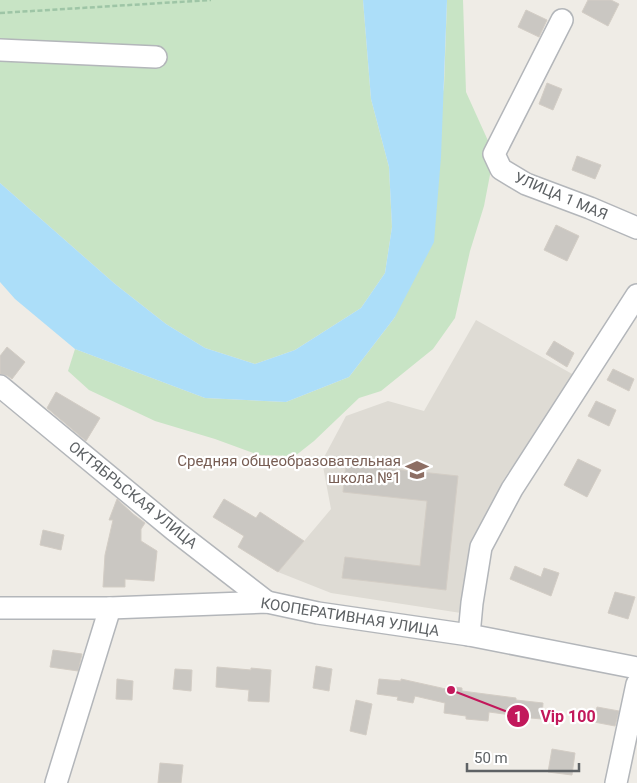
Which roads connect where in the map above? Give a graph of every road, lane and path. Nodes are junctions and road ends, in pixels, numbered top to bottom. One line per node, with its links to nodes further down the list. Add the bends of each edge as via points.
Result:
1 (211, 0): 2 (path)
2 (0, 13)
3 (562, 20): 6 (street, УЛИЦА 1 МАЯ, via 494,154 501,169 526,184)
4 (0, 50): 5 (street)
5 (156, 57)
6 (637, 228)
7 (637, 295): 12 (street, via 512,489 481,547)
8 (0, 386): 9 (street, ОКТЯБРЬСКАЯ УЛИЦА, via 174,530)
9 (267, 602): 11 (street, КООПЕРАТИВНАЯ УЛИЦА); 12 (street, КООПЕРАТИВНАЯ УЛИЦА, via 318,613)
10 (0, 608): 11 (street, КООПЕРАТИВНАЯ УЛИЦА)
11 (110, 608): 15 (street)
12 (469, 635): 13 (street, КООПЕРАТИВНАЯ УЛИЦА)
13 (637, 668)
14 (637, 684): 16 (street)
15 (56, 783)
16 (616, 783)

